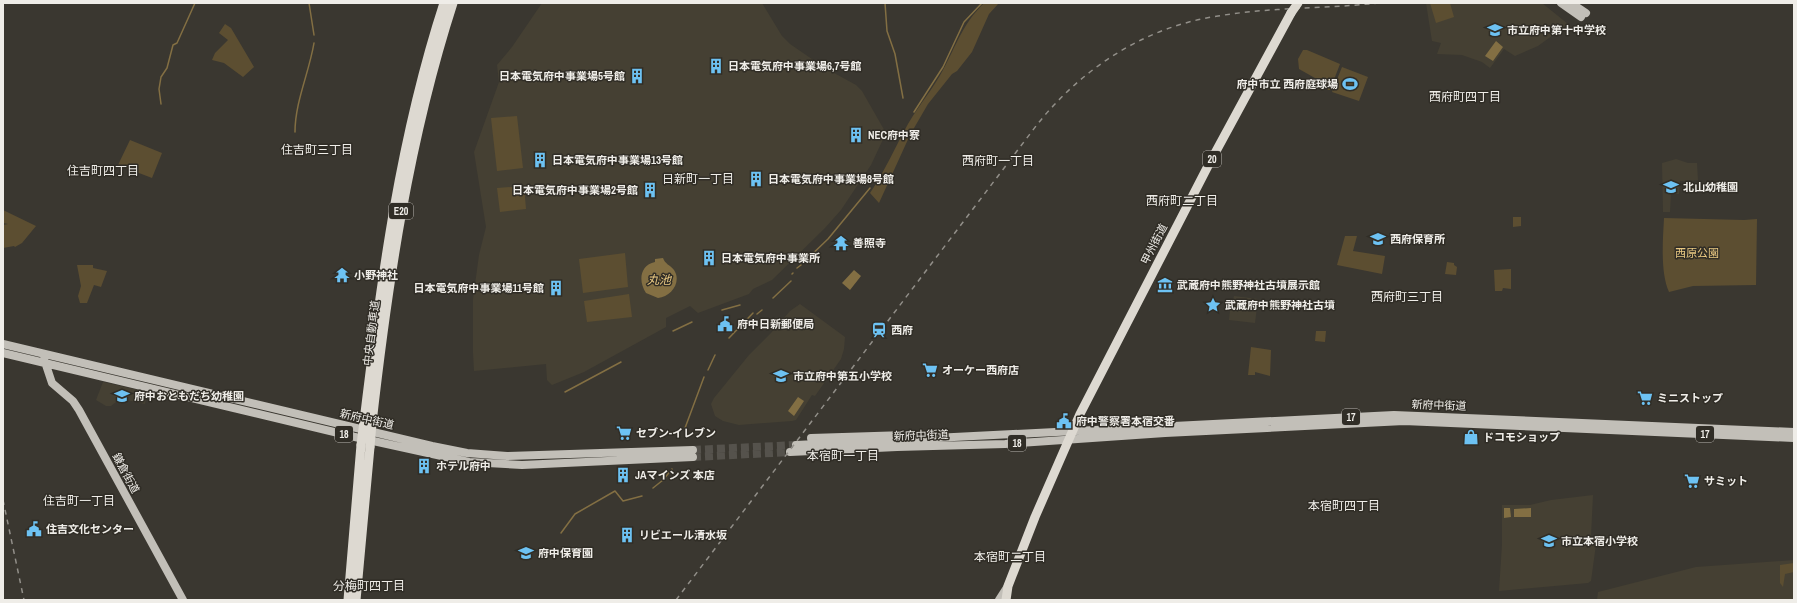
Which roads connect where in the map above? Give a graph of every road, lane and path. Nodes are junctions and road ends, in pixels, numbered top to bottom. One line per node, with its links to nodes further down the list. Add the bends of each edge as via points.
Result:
1 (444, 3): 22 (highway, 中央自動車道 / E20, bridge, via 410,127 383,267 364,421)
2 (453, 3): 23 (highway, 中央自動車道 / E20, bridge, via 419,129 392,268 372,423)
3 (1298, 3): 10 (highway, 甲州街道 / 20, bridge, via 1208,166)
4 (1561, 3): 5 (main road, via 1584,15)
5 (1571, 3)
6 (3, 344): 8 (main road, 18)
7 (3, 353): 9 (main road, 18)
8 (41, 353): 9 (main road, 鎌倉街道); 9 (main road, 新府中街道 / 18, via 467,453 518,456 693,454 522,465 469,462)
9 (45, 363): 21 (main road, 鎌倉街道, via 52,383 80,410)
10 (1073, 430): 11 (main road, 新府中街道 / 17, via 1406,415); 13 (main road, 新府中街道 / 18); 15 (highway, 20)
11 (1794, 432)
12 (811, 438): 13 (main road, via 922,435)
13 (942, 438): 16 (main road, 新府中街道 / 18)
14 (1794, 438): 15 (main road, 新府中街道 / 17, via 1404,421)
15 (1069, 440): 17 (main road, 新府中街道 / 18); 20 (highway, 20)
16 (796, 445)
17 (963, 445): 18 (main road, 新府中街道 / 18); 19 (main road, via 933,450)
18 (790, 452)
19 (807, 456)
20 (1009, 583): 24 (main road); 25 (highway, 20)
21 (183, 600)
22 (348, 600)
23 (356, 600)
24 (999, 600)
25 (1006, 600)

